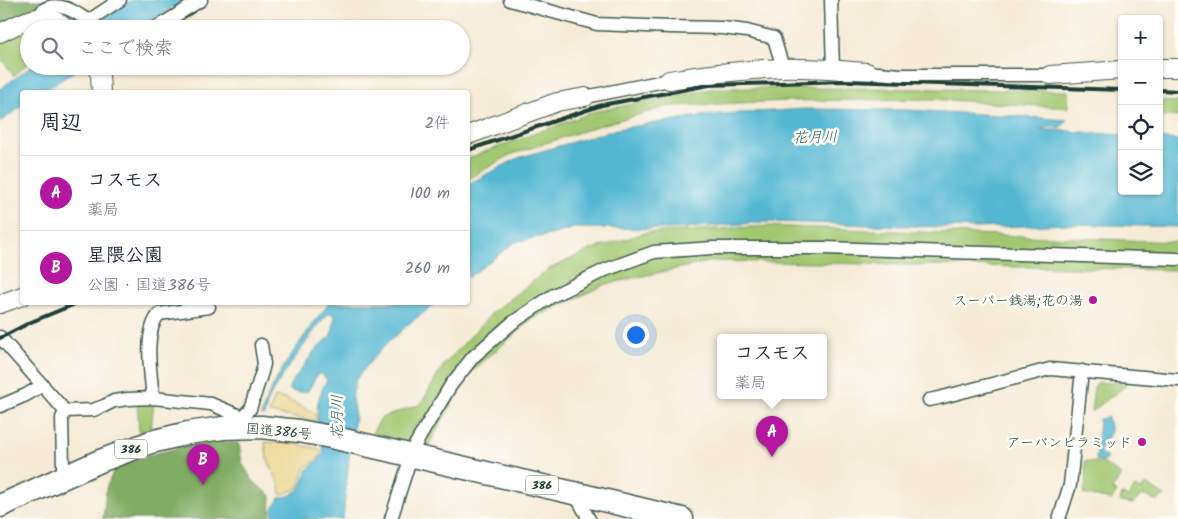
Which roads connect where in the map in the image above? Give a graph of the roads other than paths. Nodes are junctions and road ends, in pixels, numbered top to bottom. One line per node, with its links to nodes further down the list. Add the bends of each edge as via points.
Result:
1 (120, 0): 9 (street)
2 (201, 0): 10 (street)
3 (510, 0): 13 (street, via 597,24 747,31 774,38)
4 (831, 0): 16 (street)
5 (39, 17): 6 (street); 7 (street); 8 (street, via 43,10 54,5 75,11)
6 (29, 20)
7 (54, 20)
8 (87, 20)
9 (90, 20)
10 (169, 20)
11 (20, 23): 12 (street)
12 (0, 33)
13 (783, 68): 16 (street); 21 (street, via 720,72)
14 (1163, 68): 15 (street)
15 (1178, 68)
16 (833, 70): 18 (street)
17 (1118, 70): 20 (street)
18 (866, 72): 20 (street)
19 (100, 75): 22 (street)
20 (1050, 75)
21 (669, 80): 23 (street)
22 (101, 90)
23 (585, 97): 24 (street, via 557,102)
24 (470, 134)
25 (1178, 259): 40 (street, via 824,248 713,248 654,252 605,270 552,296 512,324 473,357)
26 (20, 297): 27 (street)
27 (0, 304)
28 (210, 307): 29 (street)
29 (160, 308): 35 (street, via 154,320 150,345)
30 (0, 337): 34 (street)
31 (262, 345): 39 (street, via 264,364)
32 (1082, 371): 33 (street); 36 (street, via 1050,369); 47 (street, via 1070,484)
33 (1178, 380)
34 (43, 385): 37 (street); 38 (street)
35 (153, 398): 38 (street, via 114,401 93,410); 39 (street, via 211,404)
36 (929, 400)
37 (0, 406)
38 (65, 411): 41 (street, via 62,418)
39 (243, 422): 40 (highway, 国道386号 / 386); 41 (highway, 国道386号 / 386, via 151,442)
40 (407, 454): 42 (highway, 国道386号 / 386); 44 (street)
41 (65, 477): 43 (highway, 国道386号 / 386)
42 (582, 495): 45 (street, via 580,503); 46 (highway, 国道386号 / 386)
43 (0, 506)
44 (391, 519)
45 (589, 519)
46 (682, 519)
47 (1059, 519)

